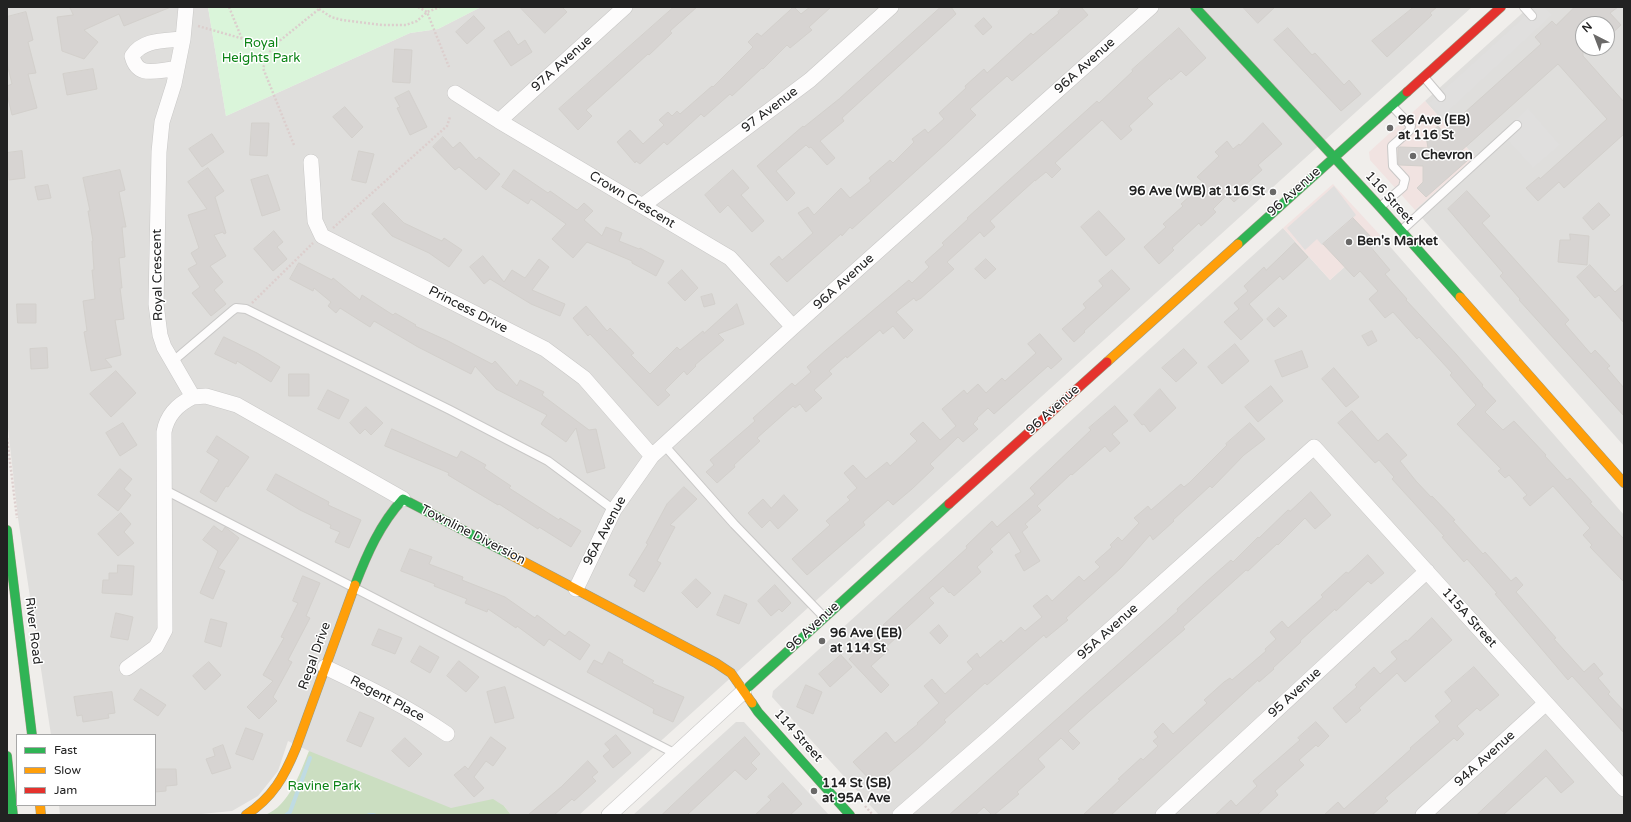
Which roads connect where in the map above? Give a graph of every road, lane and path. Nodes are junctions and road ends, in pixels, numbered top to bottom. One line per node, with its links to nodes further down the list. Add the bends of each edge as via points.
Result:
1 (186, 7): 15 (street, Royal Crescent)
2 (229, 7): 16 (path)
3 (418, 7): 12 (path)
4 (440, 7): 12 (path)
5 (624, 7): 25 (street, 97A Avenue)
6 (891, 7): 30 (street, 97 Avenue, via 810,80)
7 (1151, 7): 36 (street, 96A Avenue)
8 (1195, 7): 28 (main road, 116 Street)
9 (1501, 7): 20 (main road, 96 Avenue)
10 (1524, 7): 13 (lane)
11 (319, 8): 12 (path, via 331,17 382,25 412,24); 17 (path)
12 (426, 12): 18 (path)
13 (1532, 16)
14 (196, 26): 16 (path)
15 (183, 39): 19 (street, Royal Crescent); 19 (street, via 146,44 137,49 132,56 134,64 140,70 149,72)
16 (242, 39): 17 (path)
17 (272, 47): 27 (path, via 263,68)
18 (449, 67)
19 (177, 69): 37 (street, Royal Crescent, via 162,122 159,152 156,289 160,335)
20 (1424, 76): 22 (lane); 23 (main road, 96 Avenue)
21 (455, 93): 25 (street, Crown Crescent)
22 (1441, 97)
23 (1392, 105): 28 (main road, 96 Avenue); 31 (lane, via 1411,126 1392,146 1392,166 1405,179 1403,187)
24 (450, 116): 33 (path, via 447,126)
25 (500, 121): 30 (street, Crown Crescent)
26 (1517, 125): 32 (lane)
27 (294, 145)
28 (1334, 157): 31 (main road, 116 Street); 50 (main road, 96 Avenue)
29 (311, 162): 41 (street, Princess Drive, via 315,221 322,236 545,348 584,378)
30 (642, 206): 36 (street, Crown Crescent, via 730,258)
31 (1380, 207): 32 (main road, 116 Street)
32 (1401, 231): 42 (main road, 116 Street)
33 (328, 232)
34 (313, 242): 35 (path)
35 (249, 306)
36 (793, 328): 39 (street, 96A Avenue)
37 (172, 362): 38 (street, Royal Crescent); 45 (lane, via 236,308 246,309 548,461)
38 (193, 397): 43 (street, via 175,409 165,426); 44 (street, Townline Diversion, via 206,396 236,405)
39 (664, 445): 41 (street, 96A Avenue); 50 (lane, via 734,524)
40 (1314, 447): 47 (street, 115A Street); 64 (street, 95A Avenue)
41 (652, 456): 45 (street, 96A Avenue)
42 (1624, 483)
43 (165, 490): 48 (lane); 52 (street, via 166,630 156,647)
44 (403, 499): 48 (main road, Regal Drive, via 387,518); 49 (main road, Townline Diversion)
45 (614, 510): 49 (street, 96A Avenue)
46 (7, 530): 55 (main road, River Road)
47 (1427, 571): 54 (street, 115A Street); 65 (street, 95 Avenue)
48 (354, 588): 51 (main road, Regal Drive); 57 (lane)
49 (576, 589): 53 (main road, Townline Diversion, via 716,663 731,673)
50 (824, 617): 53 (main road, 96 Avenue)
51 (325, 667): 56 (street, Regent Place, via 419,714); 62 (main road, Regal Drive, via 281,782 263,804)
52 (127, 668)
53 (744, 691): 57 (street, 96 Avenue); 60 (main road, 114 Street, via 758,712)
54 (1546, 703): 59 (street, 115A Street); 66 (street, 94A Avenue)
55 (32, 734)
56 (447, 734)
57 (676, 754): 63 (street, 96 Avenue)
58 (7, 756): 61 (main road)
59 (1624, 789)
60 (844, 813)
61 (13, 815)
62 (246, 815)
63 (609, 815)
64 (900, 815)
65 (1163, 815)
66 (1423, 815)

